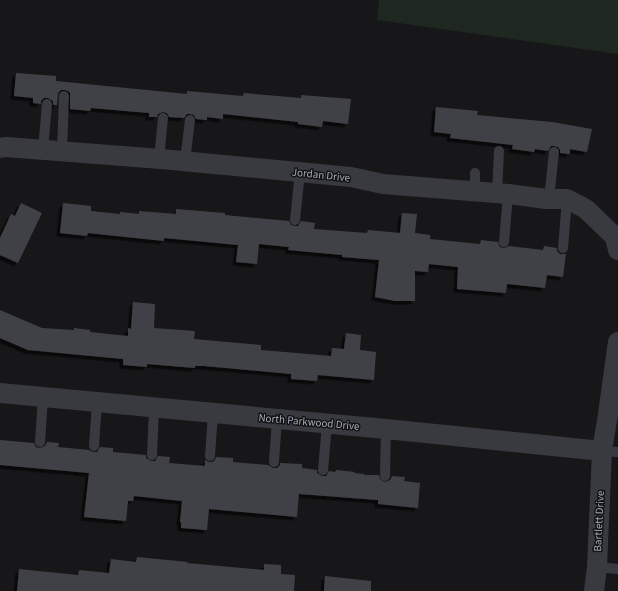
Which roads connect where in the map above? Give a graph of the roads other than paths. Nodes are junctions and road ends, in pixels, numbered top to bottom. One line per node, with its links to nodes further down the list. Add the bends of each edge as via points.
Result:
1 (64, 96): 6 (lane)
2 (47, 104): 6 (lane)
3 (163, 118): 9 (lane)
4 (190, 120): 10 (lane)
5 (0, 148): 6 (street, Jordan Drive)
6 (53, 150): 9 (street, Jordan Drive)
7 (499, 151): 12 (lane)
8 (554, 152): 13 (lane)
9 (159, 158): 10 (street, Jordan Drive)
10 (185, 161): 11 (street, Jordan Drive)
11 (300, 172): 12 (street, Jordan Drive, via 350,177 383,184 475,182); 14 (lane)
12 (502, 193): 13 (street, Jordan Drive); 15 (lane)
13 (558, 199): 16 (lane); 17 (street, Jordan Drive, via 586,209 615,237)
14 (295, 220)
15 (504, 242)
16 (563, 248)
17 (618, 250)
18 (618, 342): 29 (street, via 608,414)
19 (0, 393): 20 (street, North Parkwood Drive)
20 (43, 397): 21 (street, North Parkwood Drive); 27 (lane)
21 (97, 402): 22 (street, North Parkwood Drive); 28 (lane)
22 (154, 408): 23 (street, North Parkwood Drive); 30 (lane)
23 (212, 413): 24 (street, North Parkwood Drive); 31 (lane)
24 (277, 419): 25 (street, North Parkwood Drive); 32 (lane)
25 (327, 424): 26 (street, North Parkwood Drive); 33 (lane)
26 (386, 429): 29 (street, North Parkwood Drive); 34 (lane)
27 (40, 442)
28 (94, 446)
29 (610, 452): 35 (street, Bartlett Drive)
30 (152, 455)
31 (210, 456)
32 (274, 462)
33 (323, 470)
34 (385, 476)
35 (597, 567): 36 (lane); 37 (street, Bartlett Drive)
36 (618, 569)
37 (594, 591)

